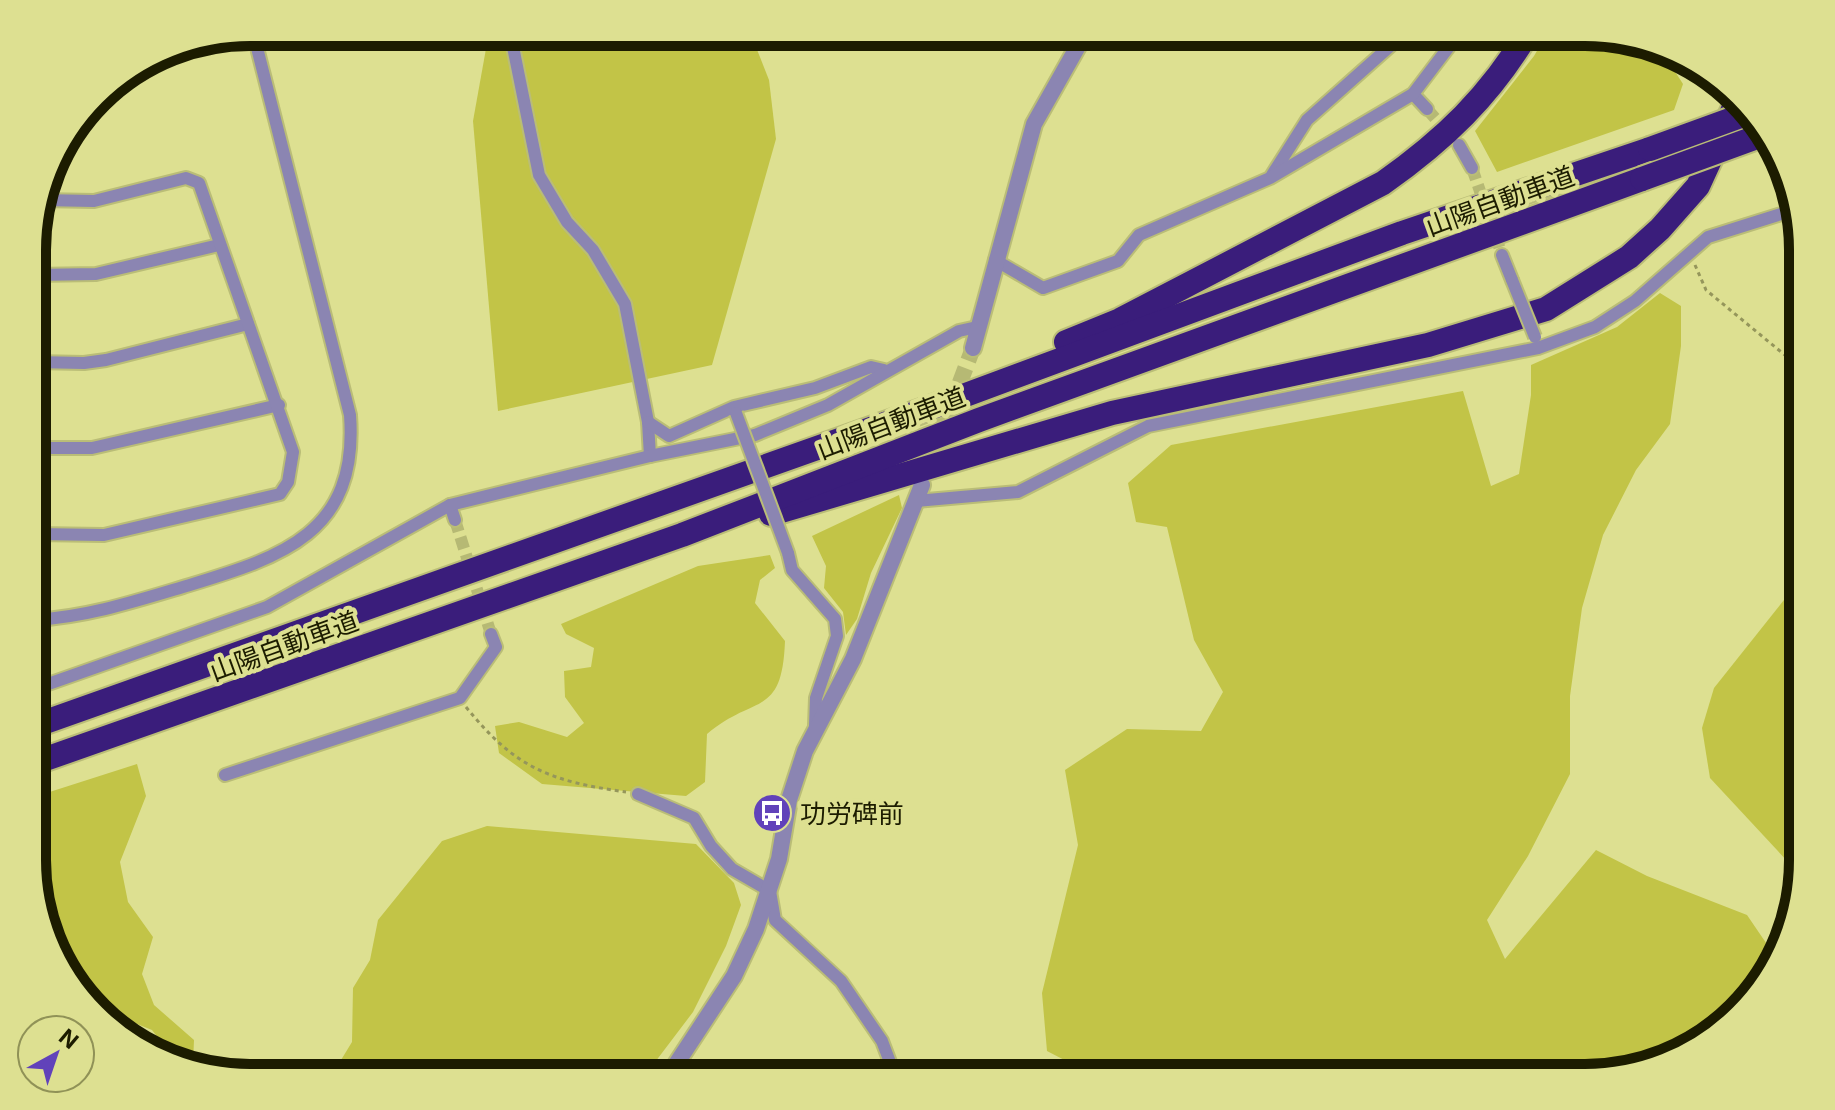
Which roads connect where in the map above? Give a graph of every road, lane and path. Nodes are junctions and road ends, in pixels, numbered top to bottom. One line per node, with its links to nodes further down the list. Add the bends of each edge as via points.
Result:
1 (257, 46): 40 (street, via 347,403 351,449 342,481 317,525 277,557 111,609)
2 (513, 46): 31 (street, via 539,175 625,304)
3 (1078, 46): 20 (street, via 1034,124)
4 (1390, 46): 14 (street, via 1307,120)
5 (1449, 46): 7 (street)
6 (1519, 46): 39 (highway, via 1491,89 1424,154 1331,213 1120,320)
7 (1413, 94): 8 (street); 14 (street)
8 (1427, 109)
9 (1733, 110): 38 (highway, via 1698,186 1660,229 1629,257 1546,309 1428,345 1112,413 751,520)
10 (1739, 117): 39 (highway, 山陽自動車道, bridge)
11 (1756, 137): 38 (highway, 山陽自動車道, bridge, via 979,420)
12 (1459, 145): 13 (street)
13 (1472, 168)
14 (1270, 178): 20 (street, via 1139,235 1118,261 1043,288)
15 (52, 200): 17 (street, via 94,201 191,179 203,188)
16 (1785, 213): 18 (street, via 1708,237)
17 (219, 245): 21 (street, via 96,274); 22 (street)
18 (1690, 253): 24 (street, via 1635,301 1595,327); 26 (path, via 1706,290)
19 (1502, 255): 24 (street, bridge)
20 (995, 260): 23 (street)
21 (46, 275)
22 (248, 324): 27 (street, via 106,360); 29 (street)
23 (977, 327): 25 (street); 28 (street)
24 (1536, 342): 34 (street, via 1148,426 1018,492)
25 (973, 348)
26 (1789, 358)
27 (46, 362)
28 (884, 370): 30 (street, via 871,367); 33 (street, via 828,405 755,435)
29 (279, 405): 32 (street, via 95,448); 37 (street, via 293,452 288,482 280,494 104,535)
30 (735, 410): 31 (street, via 669,436); 45 (street, bridge, via 792,570 835,619 837,636 816,698)
31 (648, 422): 33 (street)
32 (46, 448)
33 (650, 456): 35 (street)
34 (919, 493): 45 (street, via 853,659)
35 (450, 505): 36 (street); 42 (street, via 267,607)
36 (455, 520)
37 (46, 534)
38 (682, 535): 46 (highway, 山陽自動車道)
39 (413, 589): 44 (highway, 山陽自動車道)
40 (46, 618)
41 (491, 634): 43 (street, via 496,647)
42 (46, 685)
43 (460, 698): 47 (street); 48 (path, via 494,738 535,772)
44 (46, 722)
45 (815, 726): 49 (street, via 789,800)
46 (46, 759)
47 (225, 775)
48 (638, 794): 49 (street, via 694,818 732,869)
49 (770, 891): 50 (street, via 734,976); 51 (street, via 775,920 841,981 882,1041)
50 (676, 1064)
51 (891, 1064)

